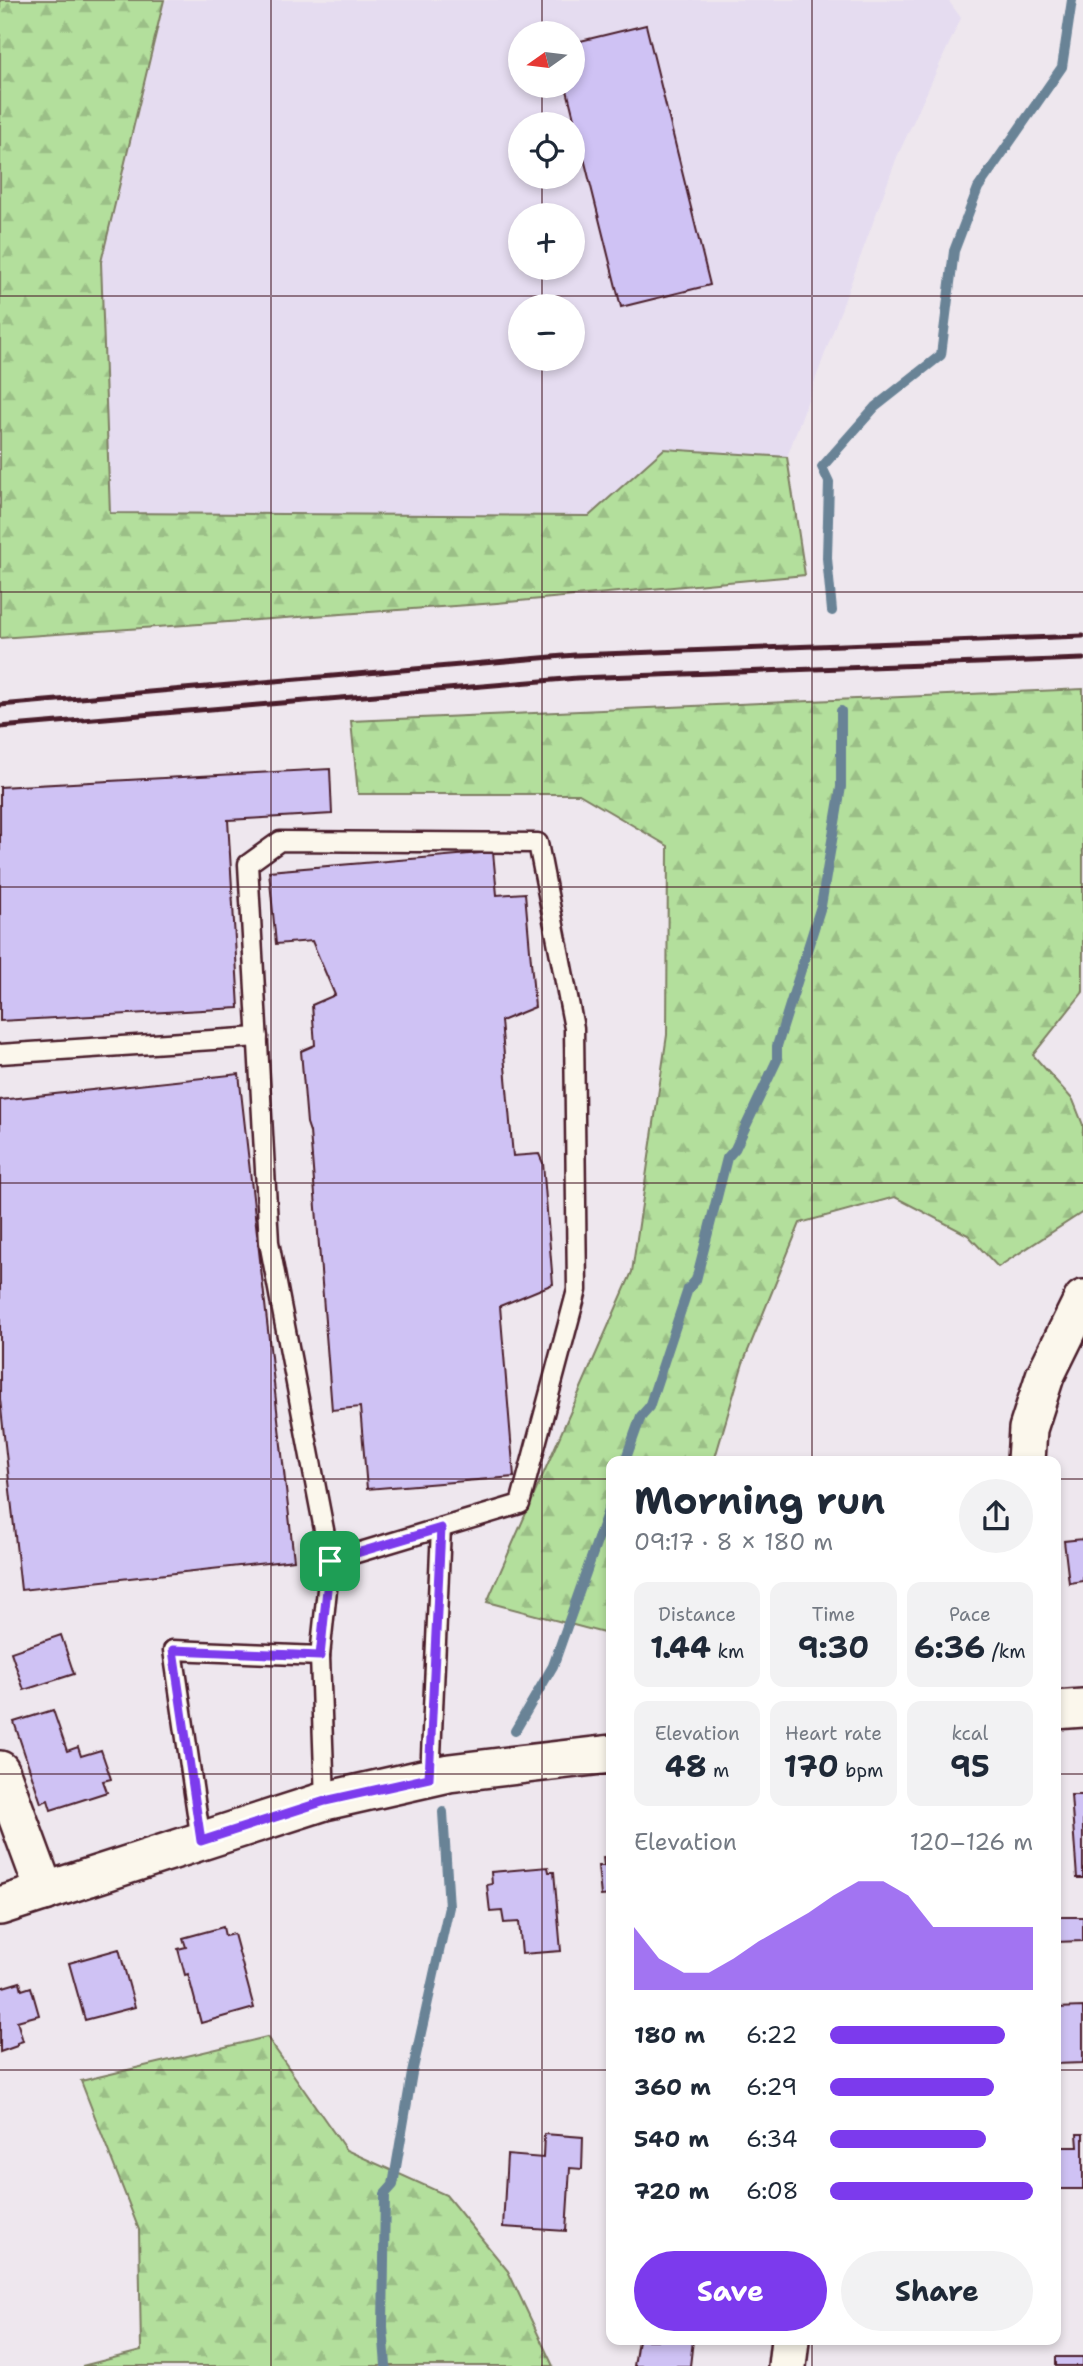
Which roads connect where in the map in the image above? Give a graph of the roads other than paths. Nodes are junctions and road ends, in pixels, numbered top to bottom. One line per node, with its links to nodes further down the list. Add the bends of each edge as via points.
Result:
1 (258, 1037): 2 (lane); 5 (lane, via 248,864 280,841 538,843 574,1028 577,1290 520,1504); 6 (lane, via 269,1242)
2 (0, 1054)
3 (1083, 1299): 4 (street, via 1045,1376 1028,1429)
4 (1026, 1456)
5 (441, 1528): 6 (lane); 12 (lane)
6 (330, 1561): 7 (lane)
7 (320, 1656): 13 (lane); 14 (lane, via 173,1650)
8 (1083, 1708): 9 (street)
9 (1061, 1710)
10 (606, 1756): 12 (street)
11 (0, 1770): 15 (street)
12 (429, 1778): 13 (street)
13 (325, 1801): 14 (street)
14 (201, 1841): 15 (street)
15 (45, 1892): 16 (street)
16 (0, 1906)
17 (789, 2345): 18 (street)
18 (787, 2366)

